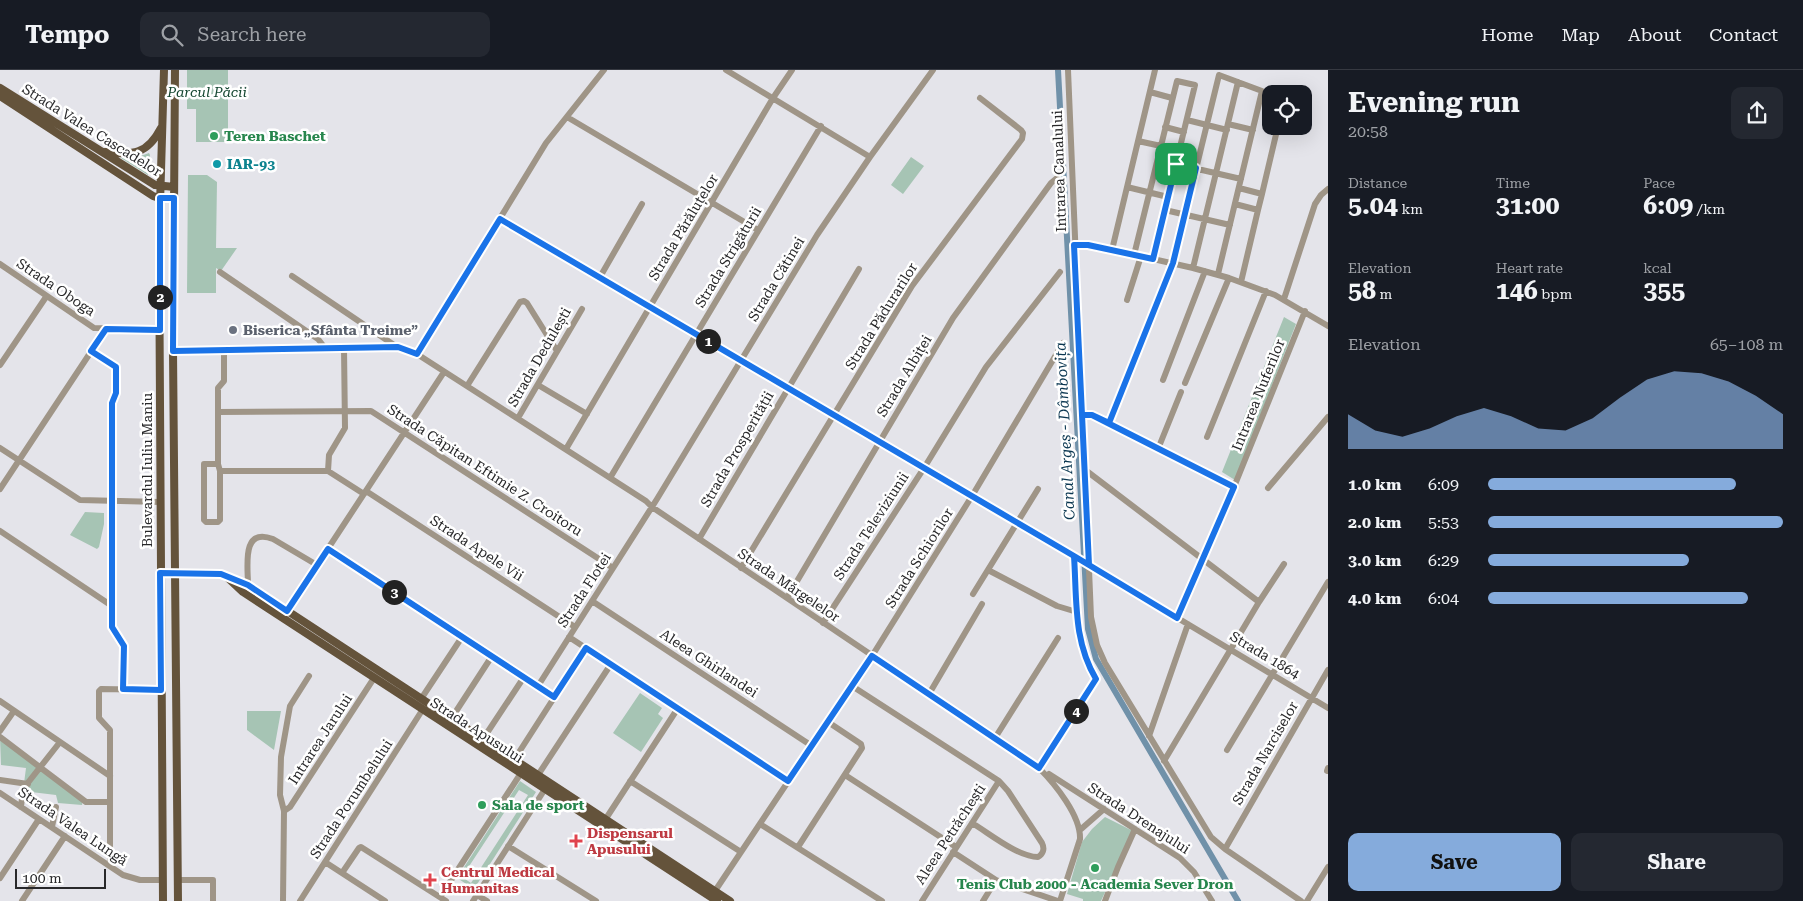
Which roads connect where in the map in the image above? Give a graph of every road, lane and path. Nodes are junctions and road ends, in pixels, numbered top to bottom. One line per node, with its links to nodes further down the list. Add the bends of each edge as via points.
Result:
1 (164, 70): 19 (main road, Bulevardul Iuliu Maniu)
2 (176, 70): 37 (main road, Bulevardul Iuliu Maniu)
3 (604, 70): 17 (street)
4 (726, 70): 14 (street)
5 (792, 70): 14 (street, Strada Părăluțelor)
6 (933, 70): 30 (street, Strada Cătinei)
7 (1068, 70): 56 (street, Intrarea Canalului)
8 (1155, 70): 11 (street)
9 (1238, 82): 13 (street, via 1262,91); 20 (street, via 1219,75); 23 (street)
10 (0, 88): 29 (main road, Strada Valea Cascadelor)
11 (1150, 92): 16 (street); 27 (street)
12 (0, 96): 44 (main road, Strada Valea Cascadelor, via 152,196)
13 (1261, 96): 24 (street)
14 (773, 98): 21 (street); 46 (street, Strada Părăluțelor)
15 (980, 98): 104 (street, Strada Pădurarilor, via 1021,130 1022,139 912,286)
16 (1172, 98): 18 (street, via 1176,80 1195,85); 22 (street)
17 (567, 117): 46 (street); 52 (street, via 546,143)
18 (1187, 120): 20 (street); 25 (street)
19 (163, 125): 29 (main road, via 152,144 143,150 126,154); 36 (main road, Bulevardul Iuliu Maniu)
20 (1207, 125): 23 (street); 32 (street)
21 (821, 126): 30 (street); 55 (street, Strada Strigăturii)
22 (1165, 127): 25 (street); 28 (street)
23 (1227, 127): 24 (street); 33 (street)
24 (1253, 130): 35 (street)
25 (1184, 132): 31 (street)
26 (1276, 135): 42 (street)
27 (1138, 141): 28 (street); 38 (street)
28 (1161, 146): 41 (street)
29 (100, 151): 36 (main road, Strada Valea Cascadelor)
30 (870, 157): 92 (street, Strada Cătinei, via 817,235)
31 (1176, 164): 32 (street); 43 (street)
32 (1196, 168): 33 (street); 51 (street)
33 (1216, 173): 35 (street); 53 (street)
34 (1057, 178): 111 (street, Strada Albiței, via 953,318)
35 (1241, 179): 39 (street)
36 (160, 187): 37 (main road, Strada Valea Cascadelor); 44 (main road, Bulevardul Iuliu Maniu)
37 (174, 187): 45 (main road, Bulevardul Iuliu Maniu)
38 (1127, 187): 41 (street); 57 (street)
39 (1239, 188): 42 (street); 48 (street)
40 (1328, 189): 74 (street, via 1315,204)
41 (1149, 192): 43 (street); 58 (street)
42 (1262, 194): 50 (street)
43 (1168, 197): 49 (street)
44 (160, 198): 45 (main road, Strada Valea Cascadelor); 81 (main road, Bulevardul Iuliu Maniu)
45 (174, 198): 89 (main road, Bulevardul Iuliu Maniu)
46 (712, 202): 55 (street); 76 (street, Strada Părăluțelor)
47 (642, 204): 69 (street)
48 (1235, 204): 50 (street); 54 (street)
49 (1165, 210): 51 (street); 59 (street)
50 (1258, 210): 71 (street)
51 (1185, 214): 53 (street); 60 (street)
52 (500, 219): 69 (street, Strada 1864); 91 (street)
53 (1205, 219): 54 (street); 62 (street)
54 (1230, 225): 67 (street)
55 (758, 230): 82 (street, Strada Strigăturii)
56 (1074, 245): 57 (street); 105 (street, Intrarea Canalului)
57 (1112, 250): 58 (street)
58 (1137, 256): 59 (street); 75 (street)
59 (1153, 259): 60 (street)
60 (1173, 263): 62 (street); 108 (street)
61 (0, 264): 73 (street, Strada Oboga)
62 (1193, 268): 64 (street)
63 (859, 269): 99 (street, Strada Prosperității)
64 (1206, 271): 67 (street); 95 (street)
65 (220, 272): 85 (street, via 318,339)
66 (1060, 272): 117 (street, Strada Televiziunii, via 986,367)
67 (1218, 274): 70 (street)
68 (292, 276): 84 (street, Strada Mărgelelor)
69 (600, 277): 76 (street, Strada 1864)
70 (1229, 278): 71 (street); 96 (street)
71 (1241, 282): 72 (street)
72 (1266, 291): 74 (street); 110 (street)
73 (46, 297): 80 (street, Strada Oboga, via 90,326); 93 (street)
74 (1284, 299): 78 (street)
75 (1127, 300)
76 (650, 307): 82 (street, Strada 1864); 103 (street, Strada Părăluțelor)
77 (582, 309): 90 (street, Strada Dedulești)
78 (1304, 311): 79 (street); 121 (street, Intrarea Nuferilor)
79 (1328, 326)
80 (106, 329): 81 (street, Strada Oboga); 88 (street)
81 (160, 330): 128 (main road, Bulevardul Iuliu Maniu)
82 (696, 334): 92 (street, Strada 1864); 120 (street, Strada Strigăturii)
83 (1063, 343): 126 (street, Strada Schiorilor)
84 (398, 347): 86 (street, Strada Mărgelelor); 91 (street, Strada Mărgelelor)
85 (325, 348): 86 (street, Strada Mărgelelor); 87 (street, Strada Mărgelelor)
86 (344, 348): 101 (street)
87 (224, 350): 89 (street, Strada Mărgelelor); 102 (street, via 224,381 218,388)
88 (91, 351): 115 (street); 127 (street, via 116,367 116,393 112,403)
89 (173, 351): 143 (main road, Bulevardul Iuliu Maniu)
90 (557, 351): 97 (street, Strada Dedulești); 98 (street, via 527,303 520,302)
91 (417, 354): 94 (street, Strada Mărgelelor)
92 (742, 361): 99 (street, Strada 1864); 129 (street, Strada Cătinei)
93 (0, 365)
94 (444, 372): 98 (street, Strada Mărgelelor); 109 (street)
95 (1163, 380)
96 (1184, 383)
97 (538, 384): 103 (street); 107 (street, Strada Dedulești)
98 (467, 386): 107 (street, Strada Mărgelelor)
99 (788, 388): 104 (street, Strada 1864); 132 (street, Strada Prosperității)
100 (1182, 392): 113 (street)
101 (345, 411): 102 (street, Strada Căpitan Eftimie Z. Croitoru); 109 (street, Strada Căpitan Eftimie Z. Croitoru, via 371,411); 119 (street, via 346,428 329,455)
102 (218, 412): 116 (street)
103 (587, 414): 114 (street, Strada Părăluțelor)
104 (834, 415): 111 (street, Strada 1864); 140 (street, Strada Pădurarilor)
105 (1082, 415): 108 (street, via 1092,415); 118 (street, Intrarea Canalului)
106 (1328, 417): 122 (street)
107 (518, 418): 114 (street, Strada Mărgelelor)
108 (1109, 423): 113 (street)
109 (405, 432): 125 (street); 139 (street, Strada Căpitan Eftimie Z. Croitoru)
110 (1207, 436)
111 (880, 441): 117 (street, Strada 1864); 147 (street, Strada Albiței)
112 (0, 448): 115 (street)
113 (1158, 448): 121 (street)
114 (566, 449): 120 (street, Strada Mărgelelor)
115 (19, 460): 123 (street); 127 (street, via 80,500)
116 (219, 467): 116 (street, via 204,464 206,522 220,520); 119 (street)
117 (924, 468): 126 (street, Strada 1864); 155 (street, Strada Televiziunii)
118 (1084, 469): 135 (street); 137 (street, Intrarea Canalului)
119 (328, 471): 125 (street, Strada Apele Vii)
120 (610, 478): 129 (street, Strada Mărgelelor)
121 (1234, 487): 135 (street, Intrarea Nuferilor)
122 (1268, 488)
123 (0, 489)
124 (1038, 489): 130 (street)
125 (365, 492): 133 (street); 157 (street, Strada Apele Vii)
126 (972, 496): 130 (street, Strada 1864); 164 (street, Strada Schiorilor)
127 (112, 502): 128 (street); 151 (street)
128 (160, 502): 142 (main road, Bulevardul Iuliu Maniu)
129 (652, 507): 132 (street, Strada Mărgelelor); 139 (street, Strada Flotei)
130 (1018, 523): 134 (street, Strada 1864); 141 (street)
131 (0, 531): 151 (street)
132 (699, 540): 140 (street, Strada Mărgelelor)
133 (328, 549): 138 (street); 159 (street)
134 (1074, 556): 137 (street, Strada 1864); 152 (street)
135 (1203, 559): 149 (street); 154 (street, Intrarea Nuferilor)
136 (1284, 564): 149 (street)
137 (1089, 565): 154 (street, Strada 1864); 186 (street, Intrarea Canalului, via 1091,617 1099,652)
138 (317, 566): 145 (street, via 273,539 257,537 248,547); 153 (street)
139 (613, 568): 148 (street, Strada Flotei)
140 (741, 568): 147 (street, Strada Mărgelelor)
141 (988, 570): 146 (street); 152 (street, via 1058,606)
142 (160, 573): 143 (main road, Strada Apusului); 174 (main road, Bulevardul Iuliu Maniu)
143 (174, 573): 145 (main road, Strada Apusului, via 215,573 226,576); 232 (main road, Bulevardul Iuliu Maniu)
144 (1328, 582): 167 (street)
145 (245, 589): 153 (main road, Strada Apusului)
146 (973, 594)
147 (787, 598): 155 (street, Strada Mărgelelor)
148 (592, 601): 157 (street, Strada Flotei); 191 (street, Aleea Ghirlandei)
149 (1259, 602): 162 (street)
150 (982, 604): 175 (street)
151 (112, 606): 173 (street, via 112,627 124,646)
152 (1077, 612): 196 (street, via 1081,646 1096,679)
153 (285, 614): 170 (main road, Strada Apusului); 179 (main road, Strada Apusului)
154 (1177, 618): 156 (street, Strada 1864)
155 (823, 623): 164 (street, Strada Mărgelelor)
156 (1188, 624): 162 (street, Strada 1864); 186 (street)
157 (575, 627): 158 (street, Strada Flotei)
158 (569, 636): 161 (street); 171 (street, Strada Flotei)
159 (462, 637): 163 (street); 179 (street, Strada Porumbelului)
160 (1058, 638): 188 (street)
161 (586, 648): 165 (street); 176 (street)
162 (1230, 649): 167 (street, Strada 1864); 194 (street)
163 (492, 656): 169 (street); 183 (street)
164 (872, 656): 172 (street, Strada Schiorilor); 175 (street, Strada Mărgelelor)
165 (611, 664): 180 (street); 200 (street)
166 (1328, 670): 177 (street, Strada Narciselor)
167 (1273, 674): 177 (street, Strada 1864); 192 (street)
168 (309, 676): 212 (street, via 290,706 280,762 280,795)
169 (524, 677): 171 (street); 189 (street)
170 (374, 678): 179 (main road, Strada Apusului); 212 (street, Intrarea Jarului, via 290,807)
171 (538, 686): 176 (street)
172 (852, 686): 184 (street, Strada Schiorilor); 204 (street)
173 (123, 689): 174 (street); 199 (street, via 99,691 99,718 110,730)
174 (161, 690): 231 (main road, Bulevardul Iuliu Maniu)
175 (929, 694): 188 (street, Strada Mărgelelor)
176 (554, 697): 193 (street)
177 (1312, 698): 181 (street, Strada 1864); 224 (street, Strada Narciselor)
178 (0, 701): 182 (street)
179 (421, 705): 183 (main road, Strada Apusului); 226 (street, Strada Porumbelului)
180 (678, 708): 202 (street); 203 (street)
181 (1328, 708)
182 (14, 711): 185 (street); 190 (street)
183 (449, 722): 189 (main road, Strada Apusului); 197 (main road, Strada Apusului)
184 (828, 722): 191 (street, Strada Schiorilor); 198 (street, via 862,746)
185 (0, 731)
186 (1149, 736): 194 (street, Intrarea Canalului)
187 (0, 737): 195 (street)
188 (995, 738): 196 (street, Strada Mărgelelor)
189 (483, 739): 193 (main road, Strada Apusului)
190 (60, 742): 195 (street); 199 (street)
191 (812, 746): 203 (street, Strada Schiorilor)
192 (1227, 750)
193 (514, 760): 200 (main road, Strada Apusului)
194 (1164, 761): 224 (street, Intrarea Canalului, via 1206,830)
195 (40, 767): 205 (street); 208 (street, via 86,802)
196 (1039, 768): 211 (street, Strada Drenajului); 219 (street, Strada Mărgelelor, via 1058,790)
197 (521, 773): 200 (main road, Strada Apusului); 237 (street)
198 (845, 775): 222 (street); 223 (street)
199 (110, 776): 208 (street)
200 (536, 778): 206 (main road, Strada Apusului)
201 (0, 780): 205 (street)
202 (630, 781): 214 (street); 225 (street)
203 (788, 781): 216 (street, Strada Schiorilor)
204 (999, 781): 215 (street, Aleea Petrăchești); 215 (street, via 1042,843 1043,853 1038,858 1030,856)
205 (28, 784): 209 (street, via 23,789)
206 (547, 786): 214 (main road, Strada Apusului); 221 (street)
207 (0, 793): 209 (street, Strada Valea Lungă)
208 (110, 802): 227 (street)
209 (21, 807): 213 (street, Strada Valea Lungă)
210 (56, 807): 217 (street)
211 (1104, 809): 218 (street, Strada Drenajului); 219 (street)
212 (284, 811): 242 (street)
213 (39, 819): 217 (street, Strada Valea Lungă); 230 (street)
214 (603, 822): 236 (main road, Strada Apusului)
215 (972, 823): 223 (street, Aleea Petrăchești)
216 (760, 824): 222 (street); 225 (street, Strada Schiorilor)
217 (52, 827): 220 (street, Strada Valea Lungă)
218 (1135, 829): 253 (street); 254 (street, Strada Drenajului, via 1187,864)
219 (1080, 830): 252 (street, via 1080,839)
220 (65, 836): 227 (street, Strada Valea Lungă); 238 (street)
221 (508, 846): 234 (street); 247 (street)
222 (798, 847): 249 (street)
223 (955, 849): 233 (street); 250 (street, Aleea Petrăchești)
224 (1225, 849): 255 (street, Intrarea Canalului)
225 (741, 852): 236 (street, Strada Schiorilor)
226 (325, 862): 229 (street); 243 (street, Strada Porumbelului)
227 (110, 866): 231 (street, Strada Valea Lungă, via 134,880)
228 (1328, 867): 256 (street)
229 (342, 873): 235 (street); 237 (street, via 362,847)
230 (0, 878)
231 (163, 880): 232 (main road); 239 (main road, Bulevardul Iuliu Maniu)
232 (178, 880): 240 (main road, Bulevardul Iuliu Maniu); 241 (street, via 213,880)
233 (996, 880): 251 (street); 252 (street)
234 (477, 894): 245 (street); 246 (street)
235 (375, 898): 244 (street)
236 (713, 898): 248 (main road, Strada Apusului)
237 (443, 899)
238 (22, 901)
239 (163, 901)
240 (178, 901)
241 (213, 901)
242 (283, 901)
243 (300, 901)
244 (385, 901)
245 (473, 901)
246 (487, 901)
247 (596, 901)
248 (730, 901)
249 (882, 901)
250 (922, 901)
251 (983, 901)
252 (1059, 901)
253 (1105, 901)
254 (1212, 901)
255 (1301, 901)
256 (1307, 901)

